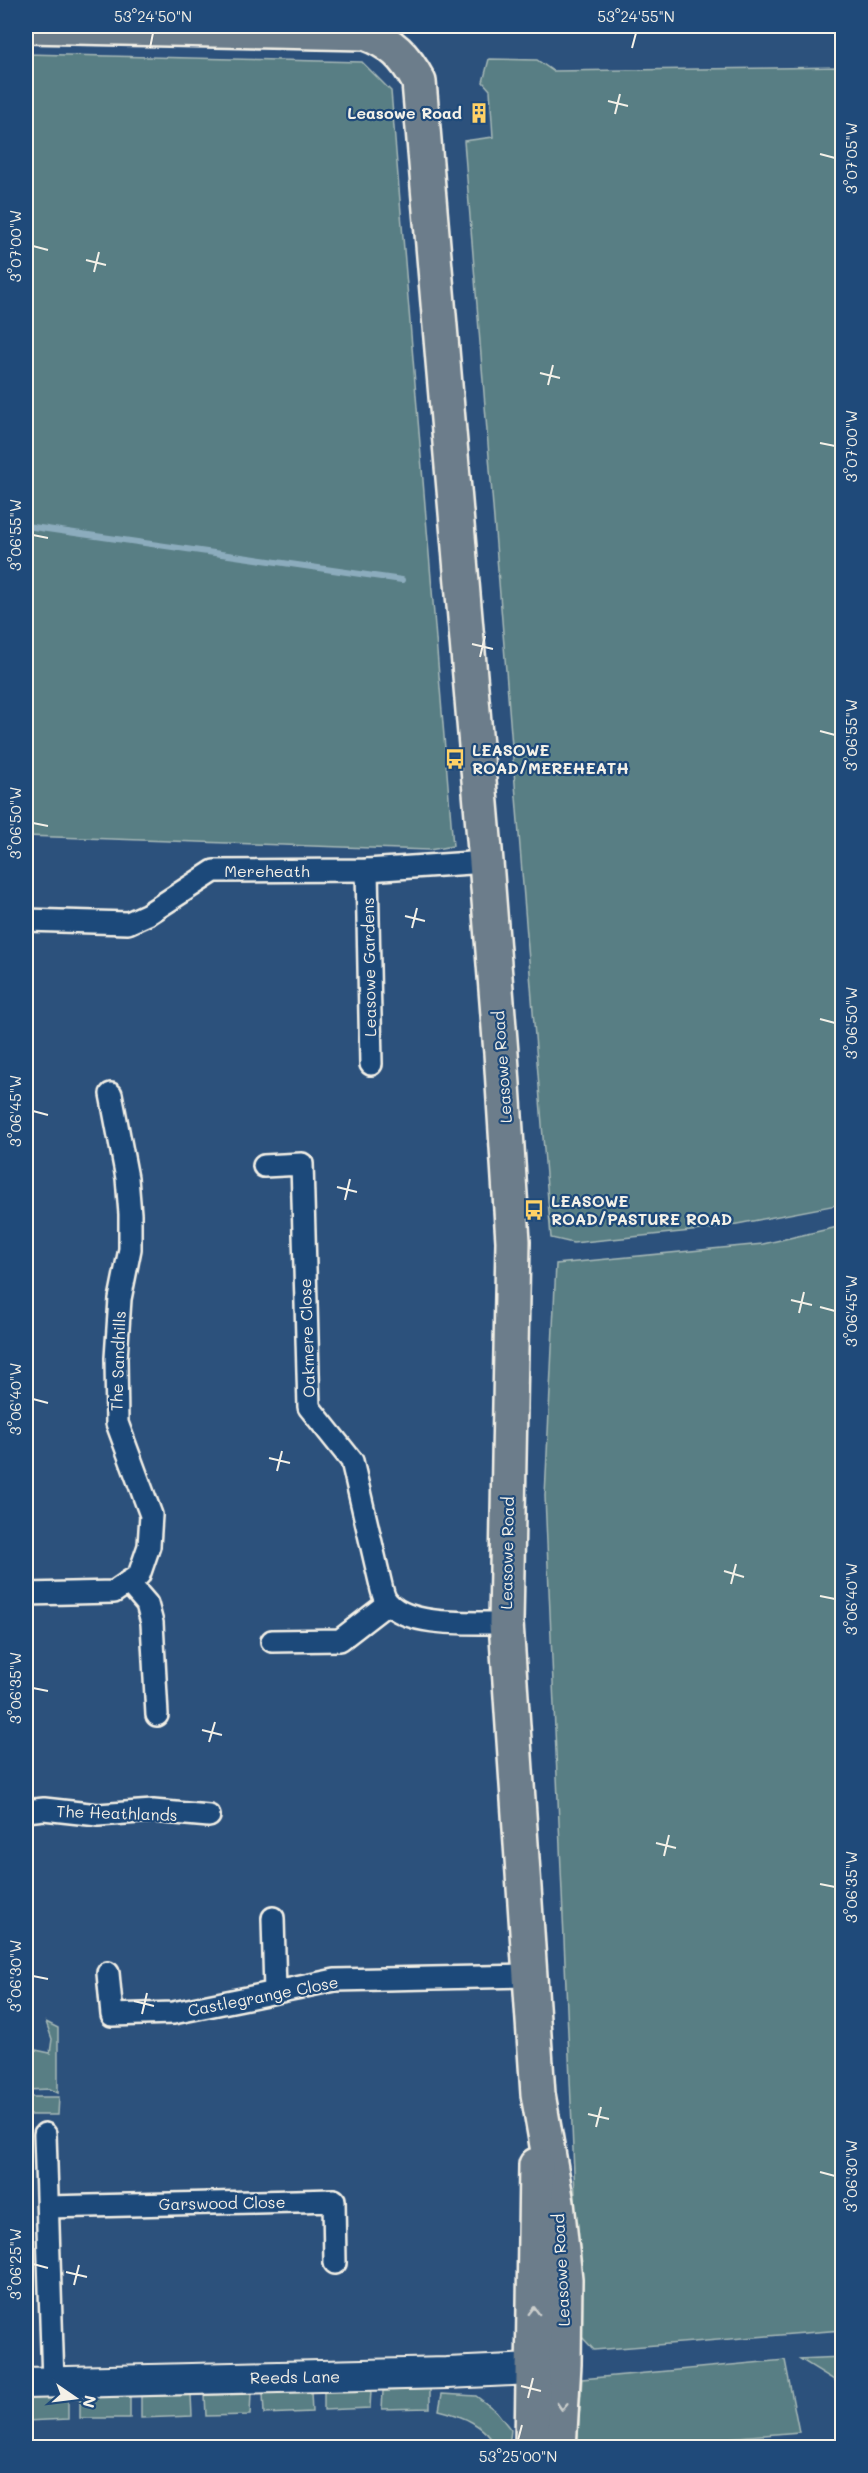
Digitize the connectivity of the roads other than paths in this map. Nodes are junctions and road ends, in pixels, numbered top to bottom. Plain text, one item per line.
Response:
1 (26, 26) edge
2 (486, 862) junction
3 (367, 870) junction
4 (26, 920) edge
5 (371, 1064) dead end
6 (111, 1094) dead end
7 (264, 1166) dead end
8 (128, 1582) junction
9 (26, 1594) edge
10 (388, 1603) junction
11 (506, 1623) junction
12 (272, 1641) dead end
13 (157, 1715) dead end
14 (26, 1811) edge
15 (209, 1816) dead end
16 (273, 1918) dead end
17 (108, 1973) dead end
18 (529, 1976) junction
19 (275, 1992) junction
20 (538, 2094) junction
21 (45, 2134) dead end
22 (48, 2207) junction
23 (335, 2263) dead end
24 (564, 2364) junction
25 (532, 2369) junction
26 (39, 2383) edge
27 (532, 2448) edge
28 (559, 2448) edge

1 - 2 main road, Leasowe Road
2 - 3 street, Mereheath
2 - 11 main road, Leasowe Road
3 - 4 street, Mereheath
3 - 5 street, Leasowe Gardens
6 - 8 street, The Sandhills
7 - 10 street, Oakmere Close
8 - 9 street
8 - 13 street
10 - 11 street
10 - 12 street
11 - 18 main road, Leasowe Road
14 - 15 street, The Heathlands
16 - 19 street
17 - 19 street, Castlegrange Close
18 - 19 street, Castlegrange Close
18 - 20 main road, Leasowe Road
20 - 24 main road, Leasowe Road
25 -> 20 main road, Leasowe Road
21 - 22 street
22 - 23 street, Garswood Close
22 - 26 street
24 - 25 street, Reeds Lane
24 -> 28 main road, Leasowe Road
25 - 26 street, Reeds Lane
25 - 27 main road, Leasowe Road

